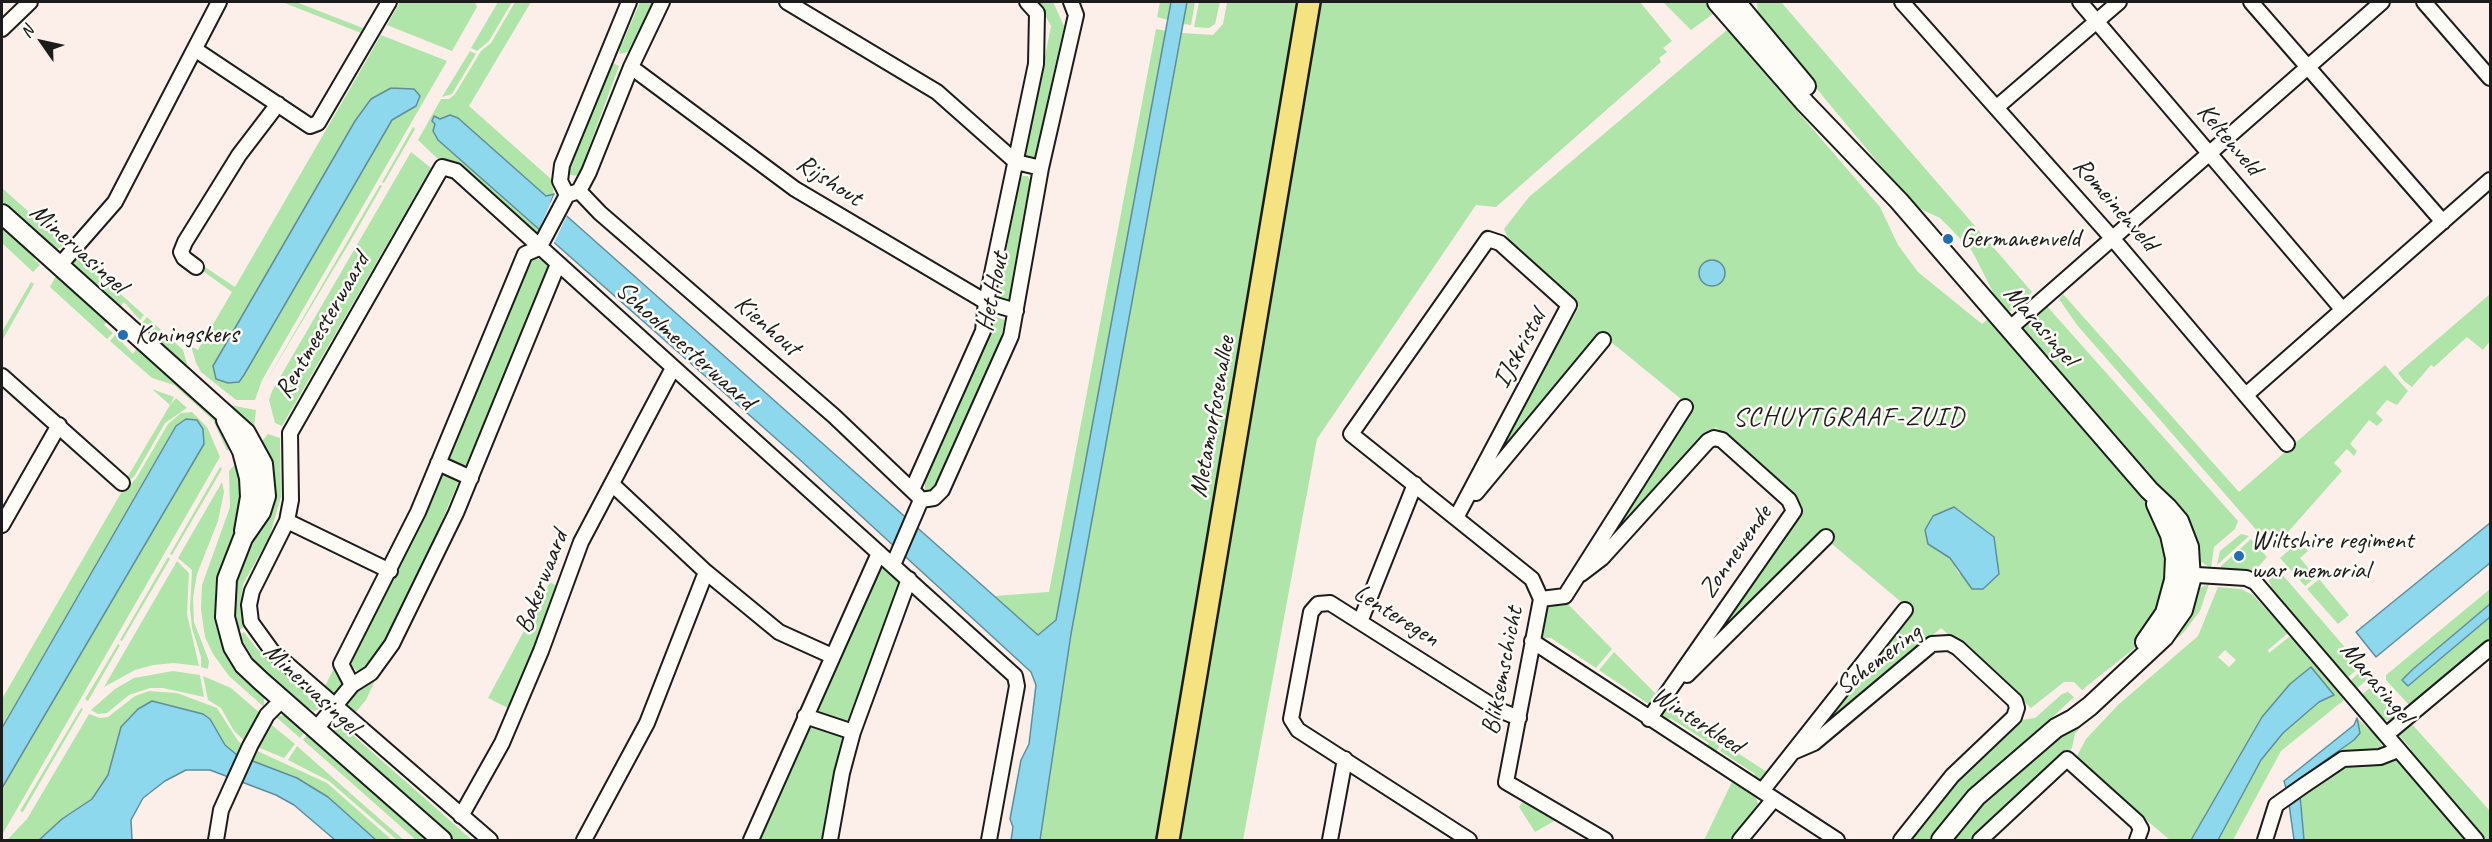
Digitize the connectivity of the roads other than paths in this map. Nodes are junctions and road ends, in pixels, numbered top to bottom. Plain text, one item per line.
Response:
1 (30, 2) edge
2 (219, 2) edge
3 (389, 2) edge
4 (629, 2) edge
5 (662, 2) edge
6 (787, 2) edge
7 (1028, 2) edge
8 (1071, 2) edge
9 (1310, 2) edge
10 (1718, 2) edge
11 (1736, 2) edge
12 (1902, 2) edge
13 (2080, 2) edge
14 (2119, 2) edge
15 (2252, 2) edge
16 (2382, 2) edge
17 (2424, 2) edge
18 (2097, 21) junction
19 (2, 29) edge
20 (196, 50) junction
21 (631, 67) junction
22 (2307, 67) junction
23 (2490, 78) edge
24 (278, 104) junction
25 (1997, 107) junction
26 (2208, 152) junction
27 (1016, 162) junction
28 (442, 167) joint
29 (1041, 168) junction
30 (1869, 169) junction
31 (2490, 180) edge
32 (570, 196) junction
33 (2, 214) edge
34 (2444, 222) junction
35 (2113, 239) junction
36 (541, 245) junction
37 (558, 264) junction
38 (59, 266) junction
39 (196, 267) dead end
40 (986, 302) junction
41 (2342, 309) junction
42 (1016, 311) junction
43 (2009, 329) junction
44 (1603, 340) dead end
45 (673, 368) junction
46 (2, 376) edge
47 (2247, 394) junction
48 (1685, 407) dead end
49 (59, 425) junction
50 (1351, 434) joint
51 (2287, 444) dead end
52 (438, 463) junction
53 (471, 478) junction
54 (122, 483) dead end
55 (1415, 483) junction
56 (612, 484) junction
57 (917, 495) junction
58 (1457, 516) junction
59 (287, 521) junction
60 (2, 525) edge
61 (1826, 537) dead end
62 (879, 553) junction
63 (895, 560) junction
64 (390, 571) junction
65 (706, 572) junction
66 (1581, 574) junction
67 (2183, 574) junction
68 (909, 579) junction
69 (1541, 599) junction
70 (1905, 610) dead end
71 (1360, 622) junction
72 (1532, 641) junction
73 (2490, 648) edge
74 (832, 656) junction
75 (352, 685) junction
76 (1669, 691) junction
77 (282, 700) junction
78 (335, 708) junction
79 (805, 716) junction
80 (1519, 718) junction
81 (1650, 719) junction
82 (316, 729) junction
83 (853, 732) junction
84 (2386, 735) junction
85 (2398, 750) junction
86 (1793, 752) junction
87 (1345, 759) junction
88 (1762, 791) junction
89 (1774, 799) junction
90 (461, 816) junction
91 (216, 840) edge
92 (442, 840) edge
93 (490, 840) edge
94 (584, 840) edge
95 (751, 840) edge
96 (830, 840) edge
97 (989, 840) edge
98 (1168, 840) edge
99 (1330, 840) edge
100 (1469, 840) edge
101 (1605, 840) edge
102 (1740, 840) edge
103 (1837, 840) edge
104 (1901, 840) edge
105 (1941, 840) edge
106 (1980, 840) edge
107 (2137, 840) edge
108 (2265, 840) edge
109 (2476, 840) edge

1 - 19 street
2 - 20 street
3 - 24 street
4 - 32 street
5 - 21 street
6 - 27 street
7 - 27 street, Het Hout
8 - 29 street, Het Hout
9 - 98 main road, Metamorfosenallee
10 - 30 street, Marasingel
11 - 30 street, Marasingel
12 - 25 street, Romeinenveld
13 - 18 street, Keltenveld
14 - 18 street
15 - 22 street
16 - 22 street
17 - 23 street
18 - 25 street
18 - 26 street, Keltenveld
20 - 24 street
20 - 38 street
21 - 32 street
21 - 40 street, Rijshout
22 - 26 street
22 - 34 street
24 - 39 street
25 - 35 street, Romeinenveld
26 - 35 street
26 - 41 street, Keltenveld
27 - 29 street
27 - 40 street, Het Hout
28 - 36 street, Schoolmeesterwaard
28 - 59 street, Rentmeesterwaard
29 - 42 street, Het Hout
30 - 43 street, Marasingel
31 - 34 street
32 - 36 street
32 - 57 street, Kienhout
33 - 38 street, Minervasingel
34 - 41 street
35 - 43 street
35 - 47 street, Romeinenveld
36 - 37 street, Schoolmeesterwaard
36 - 52 street
37 - 45 street, Schoolmeesterwaard
37 - 53 street
38 - 77 street, Minervasingel
40 - 42 street, Rijshout
40 - 57 street, Het Hout
41 - 47 street
42 - 57 street, Het Hout
43 - 67 street, Marasingel
44 - 58 street, IJskristal
45 - 56 street, Bakerwaard
45 - 62 street, Schoolmeesterwaard
46 - 49 street
47 - 51 street, Romeinenveld
48 - 66 street, Zonnewende
49 - 54 street
49 - 60 street
50 - 55 street, Bliksemschicht
50 - 58 street, IJskristal
52 - 53 street
52 - 64 street
53 - 75 street
55 - 58 street, Bliksemschicht
55 - 71 street
56 - 65 street
56 - 90 street, Bakerwaard
57 - 63 street, Het Hout
58 - 69 street, Bliksemschicht
59 - 64 street
59 - 78 street, Rentmeesterwaard
61 - 76 street, Zonnewende
62 - 63 street, Schoolmeesterwaard
62 - 74 street
63 - 68 street, Schoolmeesterwaard
64 - 75 street
65 - 74 street
65 - 94 street
66 - 69 street, Zonnewende
66 - 76 street, Zonnewende
67 - 84 street, Marasingel
67 - 105 street, Marasingel
68 - 83 street
68 - 97 street, Schoolmeesterwaard
69 - 72 street, Bliksemschicht
70 - 86 street, Schemering
71 - 80 street, Lenteregen
71 - 87 street, Lenteregen
72 - 80 street, Bliksemschicht
72 - 81 street, Winterkleed
73 - 84 street
74 - 79 street
75 - 78 street
76 - 81 street, Zonnewende
77 - 82 street, Minervasingel
77 - 91 street
78 - 82 street
78 - 90 street, Rentmeesterwaard
79 - 83 street
79 - 95 street
80 - 101 street, Bliksemschicht
81 - 88 street, Winterkleed
82 - 92 street, Minervasingel
83 - 96 street
84 - 85 street, Marasingel
85 - 108 street
85 - 109 street, Marasingel
86 - 88 street, Schemering
86 - 104 street, Schemering
87 - 99 street
87 - 100 street, Lenteregen
88 - 89 street, Winterkleed
89 - 102 street
89 - 103 street, Winterkleed
90 - 93 street, Rentmeesterwaard
106 - 107 street

